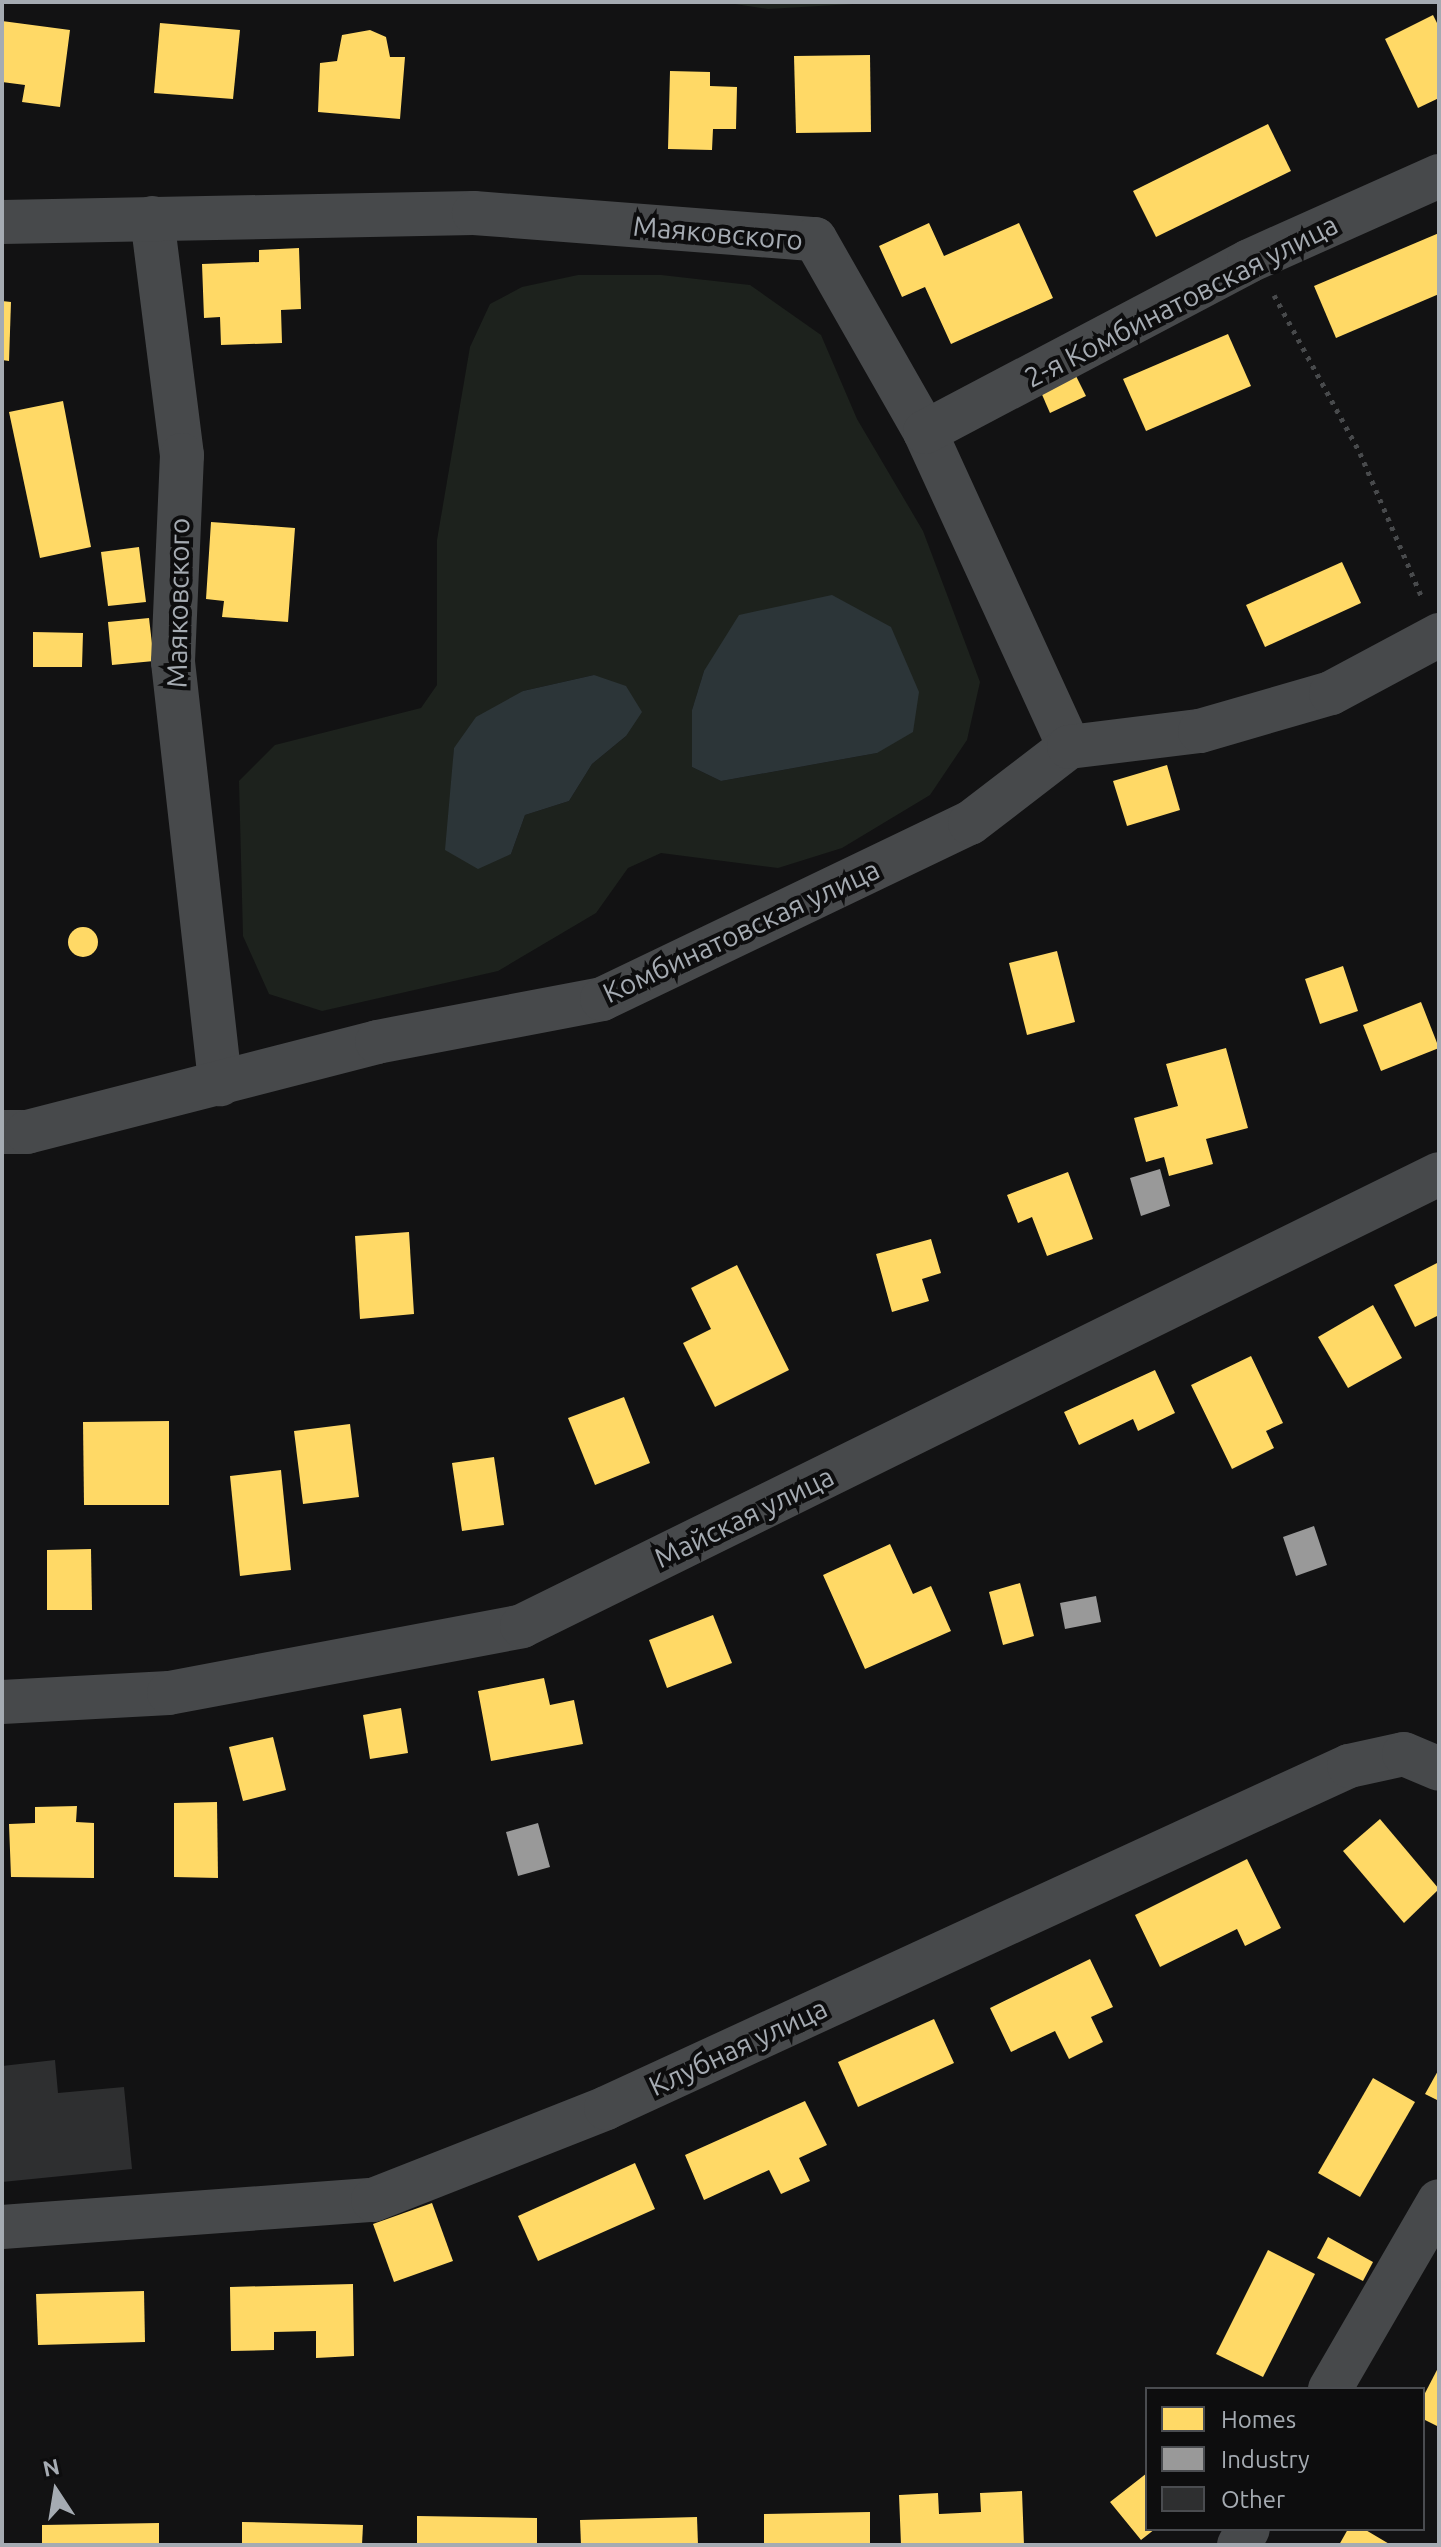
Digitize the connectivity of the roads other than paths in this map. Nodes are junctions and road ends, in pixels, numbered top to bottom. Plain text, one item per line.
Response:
1 (1439, 176) edge
2 (152, 218) junction
3 (2, 222) edge
4 (925, 432) junction
5 (1438, 635) edge
6 (1069, 747) junction
7 (220, 1084) junction
8 (2, 1132) edge
9 (1439, 1174) edge
10 (2, 1702) edge
11 (1439, 1769) edge
12 (1439, 2201) edge
13 (2, 2227) edge
14 (1331, 2387) edge

1 - 4 street, 2-я Комбинатовская улица
2 - 3 street, Маяковского
2 - 4 street, Маяковского
2 - 7 street, Маяковского
4 - 6 street, Маяковского
5 - 6 street
6 - 7 street, Комбинатовская улица
7 - 8 street, Комбинатовская улица
9 - 10 street, Майская улица
11 - 13 street, Клубная улица
12 - 14 street

